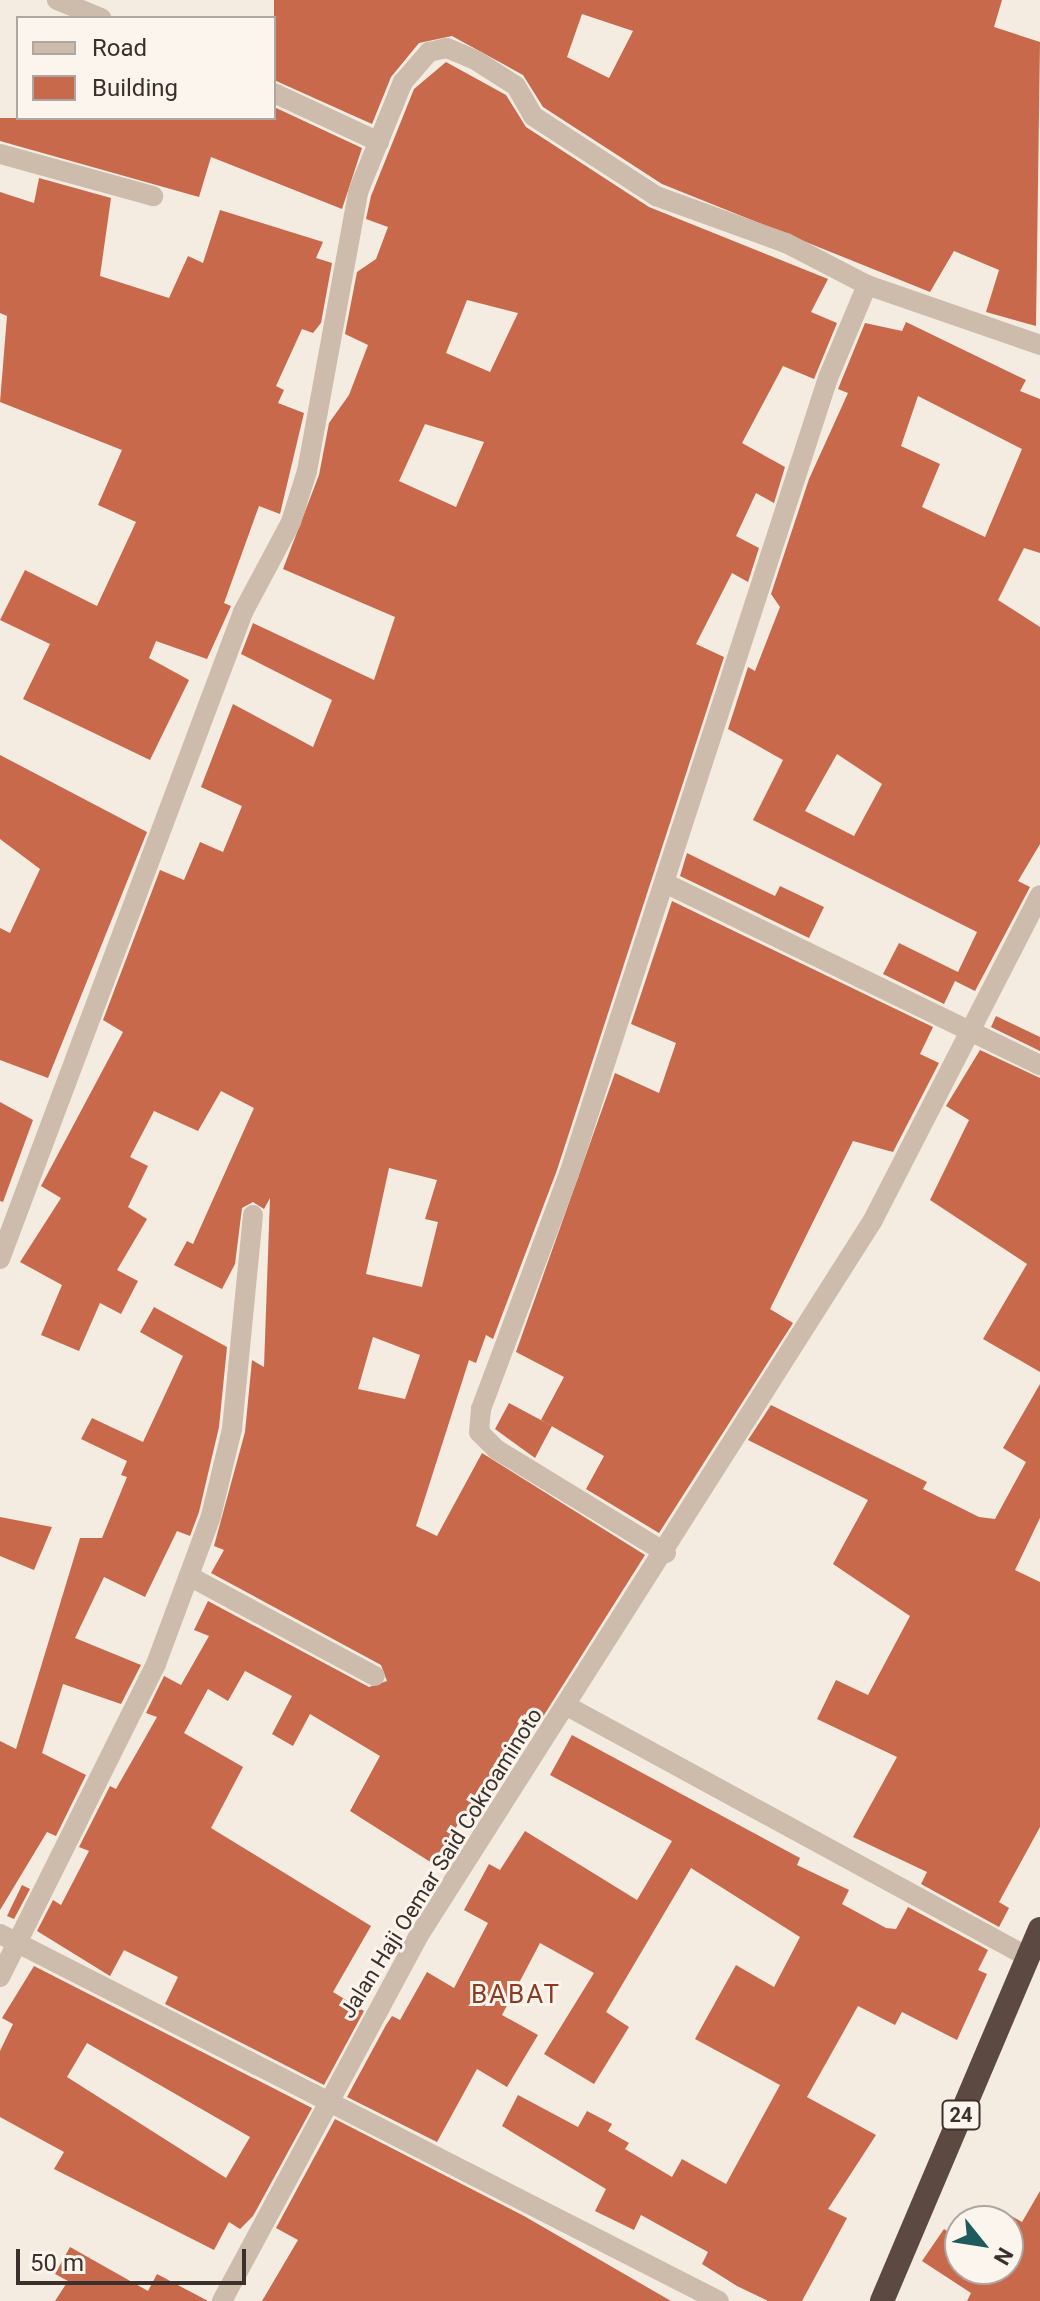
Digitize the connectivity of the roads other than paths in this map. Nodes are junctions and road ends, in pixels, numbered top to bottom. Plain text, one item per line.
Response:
1 (57, 0) edge
2 (96, 16) edge
3 (276, 94) edge
4 (379, 142) junction
5 (0, 154) edge
6 (153, 196) dead end
7 (867, 285) junction
8 (1040, 345) edge
9 (665, 883) junction
10 (1040, 895) edge
11 (970, 1030) junction
12 (1040, 1065) edge
13 (253, 1215) dead end
14 (0, 1259) edge
15 (666, 1553) junction
16 (189, 1576) junction
17 (375, 1676) dead end
18 (567, 1706) junction
19 (1040, 1929) edge
20 (9, 1938) edge
21 (1028, 1957) junction
22 (0, 1977) edge
23 (327, 2097) junction
24 (222, 2301) edge
25 (719, 2301) edge
26 (882, 2301) edge

1 - 2 street
3 - 4 street
4 - 7 street
4 - 14 street
5 - 6 street
7 - 8 street
7 - 9 street
9 - 11 street
9 - 15 street
10 - 11 street, Jalan Haji Oemar Said Cokroaminoto
11 - 12 street
11 - 15 street, Jalan Haji Oemar Said Cokroaminoto
13 - 16 street
15 - 18 street, Jalan Haji Oemar Said Cokroaminoto
16 - 17 street
16 - 20 street
18 - 21 street
18 - 23 street, Jalan Haji Oemar Said Cokroaminoto
19 - 21 highway, 24
20 - 22 street
20 - 23 street
21 - 26 highway, 24
23 - 24 street, Jalan Haji Oemar Said Cokroaminoto
23 - 25 street

